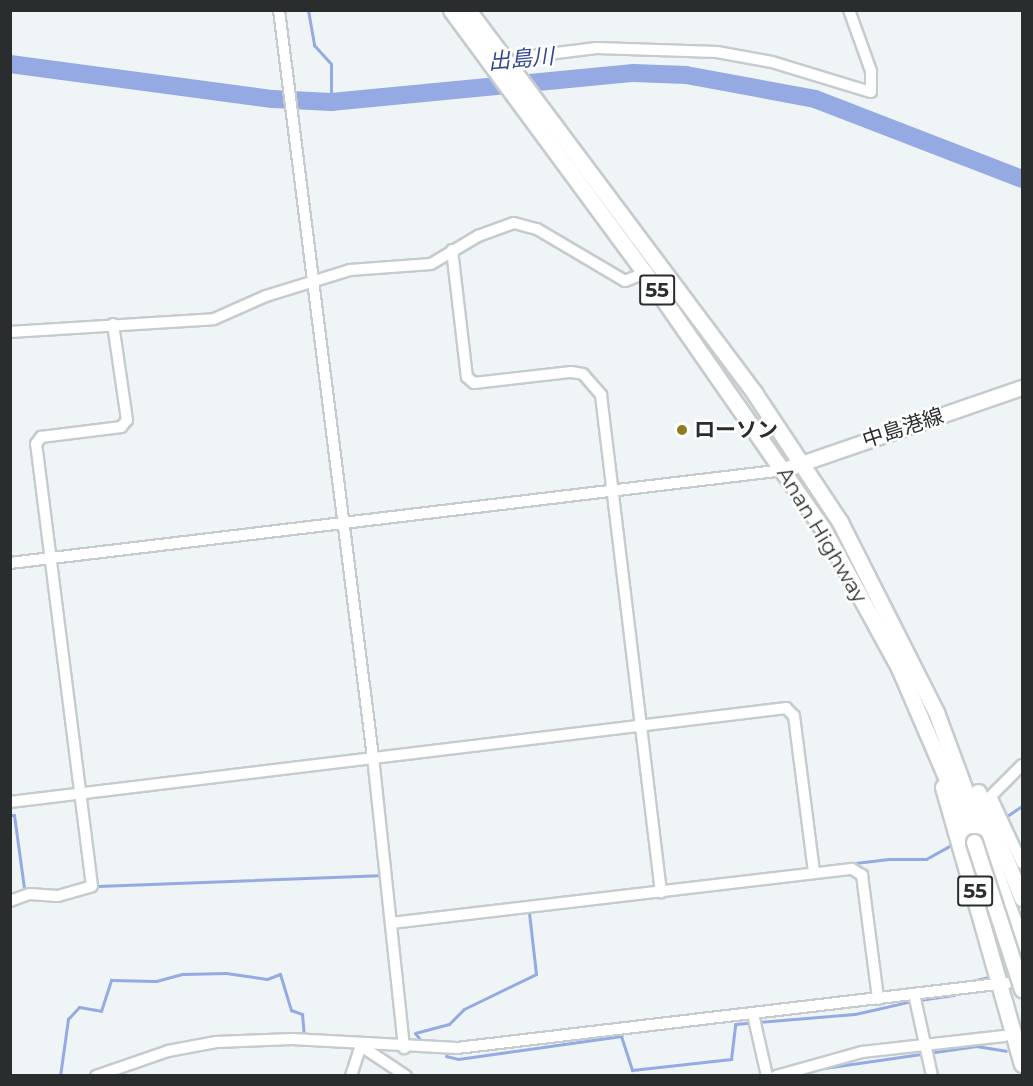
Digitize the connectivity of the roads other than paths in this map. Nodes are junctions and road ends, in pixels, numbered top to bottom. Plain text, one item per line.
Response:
1 (279, 10) edge
2 (451, 10) edge
3 (468, 10) edge
4 (849, 10) edge
5 (491, 53) junction
6 (532, 56) dead end
7 (535, 111) junction
8 (452, 250) junction
9 (645, 273) junction
10 (315, 281) junction
11 (113, 324) junction
12 (10, 332) edge
13 (1023, 388) edge
14 (802, 462) junction
15 (784, 470) junction
16 (612, 491) junction
17 (343, 523) junction
18 (49, 558) junction
19 (10, 563) edge
20 (936, 712) junction
21 (922, 720) junction
22 (640, 727) junction
23 (373, 757) junction
24 (1023, 765) edge
25 (79, 793) junction
26 (10, 802) edge
27 (980, 839) junction
28 (1023, 863) edge
29 (814, 870) junction
30 (661, 888) junction
31 (1023, 898) edge
32 (10, 901) edge
33 (392, 923) junction
34 (1023, 945) edge
35 (1023, 981) edge
36 (999, 985) junction
37 (1023, 989) edge
38 (878, 999) junction
39 (914, 999) junction
40 (753, 1019) junction
41 (1004, 1036) dead end
42 (361, 1046) junction
43 (404, 1048) junction
44 (929, 1050) junction
45 (1023, 1064) edge
46 (96, 1076) edge
47 (351, 1076) edge
48 (406, 1076) edge
49 (767, 1076) edge
50 (776, 1076) edge
51 (932, 1076) edge

1 - 10 street
2 - 5 highway, Anan Highway / 55
3 - 5 highway, Anan Highway / 55
4 - 6 street
5 - 7 highway, Anan Highway / 55
7 - 9 highway, Anan Highway / 55
7 - 14 highway, Anan Highway / 55
8 - 9 street
8 - 10 street
8 - 16 street
9 - 15 highway, Anan Highway / 55
10 - 11 street
10 - 17 street
11 - 12 street
11 - 18 street
13 - 14 main road, 中島港線
14 - 15 main road, 中島港線
14 - 20 highway, Anan Highway / 55
15 - 16 street
15 - 21 highway, Anan Highway / 55
16 - 17 street
16 - 22 street
17 - 18 street
17 - 23 street
18 - 19 street
18 - 25 street
20 - 27 highway, Anan Highway / 55
20 - 31 highway, 55
21 - 27 highway, Anan Highway / 55
21 - 36 highway, 55
22 - 23 street
22 - 29 street
22 - 30 street
23 - 25 street
23 - 33 street
24 - 28 street
25 - 26 street
25 - 32 street
27 - 34 highway, Anan Highway / 55
27 - 37 highway, Anan Highway / 55, bridge
29 - 30 street
29 - 38 street
30 - 33 street
33 - 43 street
35 - 36 street
36 - 39 street
36 - 45 highway, 55
38 - 39 street
38 - 40 street
39 - 44 street
40 - 43 street
40 - 49 street
41 - 44 street
42 - 43 street
42 - 46 street
42 - 47 street
42 - 48 street
44 - 50 street
44 - 51 street

